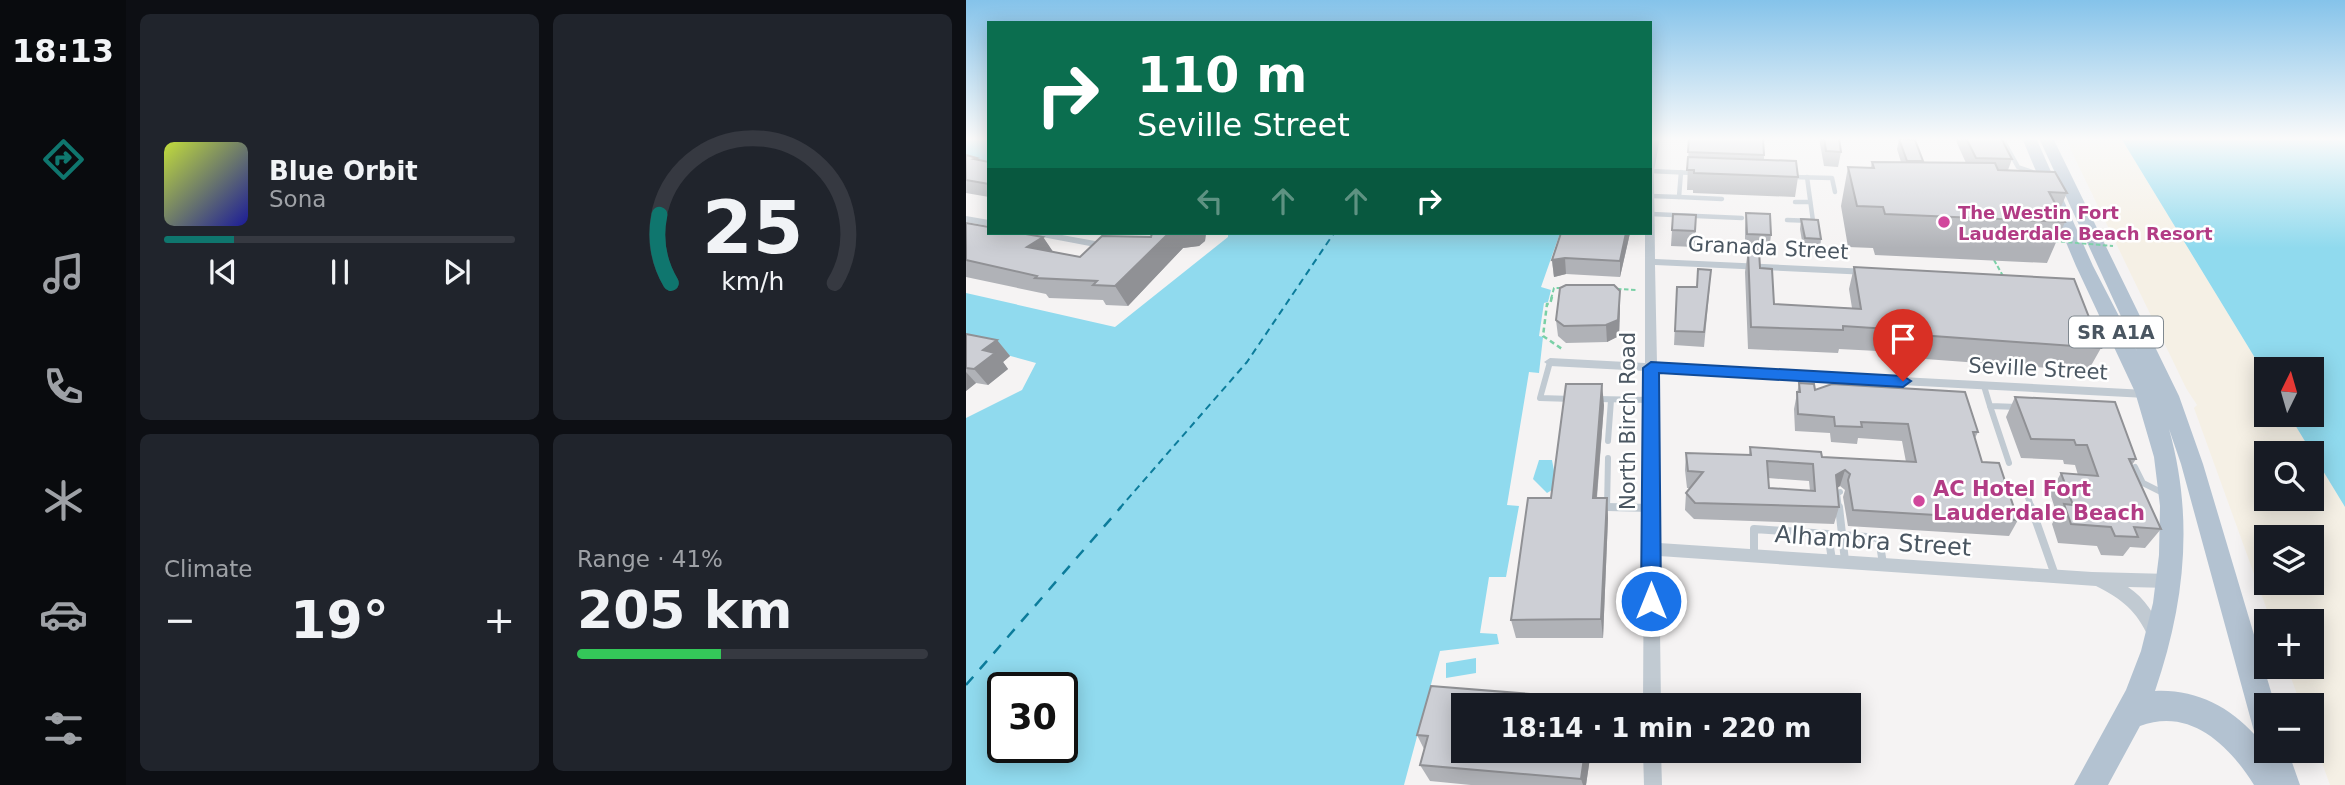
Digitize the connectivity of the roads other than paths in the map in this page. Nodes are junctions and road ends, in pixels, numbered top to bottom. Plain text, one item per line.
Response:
1 (1681, 175) edge
2 (2042, 175) edge
3 (2052, 175) edge
4 (1781, 176) edge
5 (2046, 176) joint
6 (1807, 177) junction
7 (1835, 192) dead end
8 (1652, 196) edge
9 (1679, 197) junction
10 (1722, 199) dead end
11 (2057, 200) junction
12 (1795, 202) dead end
13 (1810, 202) junction
14 (1652, 214) edge
15 (1742, 218) dead end
16 (966, 219) edge
17 (1787, 220) dead end
18 (987, 223) edge
19 (1048, 235) edge
20 (1651, 235) edge
21 (1095, 244) edge
22 (1651, 262) junction
23 (1885, 272) edge
24 (1550, 362) joint
25 (1651, 368) junction
26 (1984, 386) junction
27 (2146, 394) junction
28 (1576, 399) edge
29 (1587, 399) edge
30 (1611, 400) junction
31 (1651, 400) junction
32 (1990, 406) junction
33 (2031, 407) edge
34 (1608, 441) dead end
35 (1608, 458) dead end
36 (2009, 463) dead end
37 (2135, 467) edge
38 (2024, 486) dead end
39 (1840, 492) edge
40 (2171, 497) junction
41 (1651, 508) junction
42 (1876, 528) dead end
43 (1842, 535) junction
44 (1878, 538) junction
45 (1651, 549) junction
46 (1754, 556) junction
47 (1839, 561) junction
48 (1884, 564) junction
49 (2055, 575) junction
50 (2092, 579) junction
51 (2170, 581) junction
52 (2158, 644) junction
53 (1652, 693) edge
54 (2257, 693) edge
55 (2130, 715) junction
56 (1652, 763) edge
57 (2277, 763) edge
58 (1653, 785) edge
59 (2091, 785) edge
60 (2272, 785) edge
61 (2284, 785) edge

1 - 9 lane
2 - 5 lane
3 - 11 main road, SR A1A
4 - 6 lane
5 - 11 main road, SR A1A
6 - 7 lane
6 - 13 lane
8 - 9 lane
9 - 10 lane
11 - 27 main road, SR A1A
11 - 54 main road, SR A1A
12 - 13 lane
13 - 17 lane
14 - 15 lane
16 - 18 street
19 - 21 street
20 - 22 street, North Birch Road
22 - 23 street, Granada Street
22 - 25 street, North Birch Road
24 - 25 street, Seville Street
24 - 28 lane
25 - 26 street, Seville Street
25 - 31 street, North Birch Road
26 - 27 street, Seville Street
26 - 32 lane
27 - 40 main road, SR A1A
29 - 30 lane
30 - 31 lane
30 - 34 lane
31 - 41 street, North Birch Road
32 - 33 lane
32 - 36 lane
35 - 41 lane
37 - 40 lane
38 - 49 lane
39 - 43 lane
40 - 51 main road, SR A1A
41 - 45 street, North Birch Road
42 - 44 lane
43 - 44 lane
43 - 47 lane
44 - 48 lane
45 - 46 street, Alhambra Street
45 - 53 street, North Birch Road
46 - 47 street, Alhambra Street
46 - 47 lane
47 - 48 street, Alhambra Street
48 - 49 street, Alhambra Street
49 - 50 street, Alhambra Street
50 - 51 street, Alhambra Street
50 - 52 street, Alhambra Street
51 - 52 main road, SR A1A
52 - 55 main road, SR A1A
55 - 59 main road, SR A1A
55 - 60 main road
56 - 58 street
57 - 61 main road

